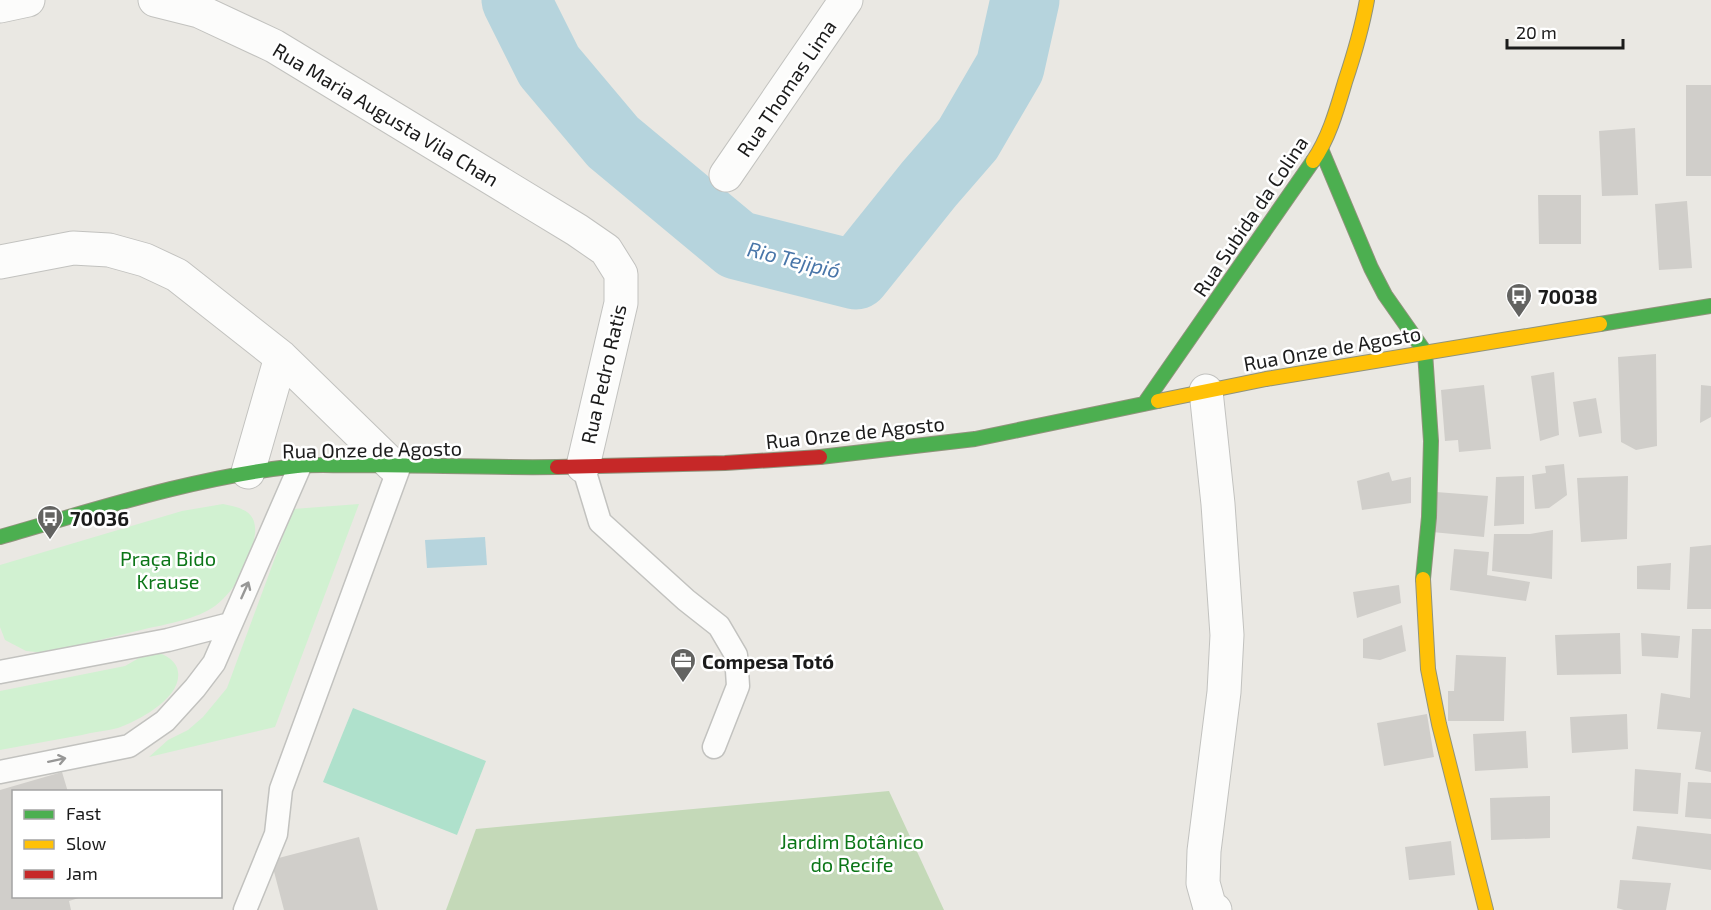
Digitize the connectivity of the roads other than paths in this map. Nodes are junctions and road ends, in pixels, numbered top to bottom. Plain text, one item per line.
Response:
1 (28, 0) edge
2 (155, 0) edge
3 (846, 0) edge
4 (1366, 0) edge
5 (0, 6) edge
6 (1321, 149) junction
7 (726, 175) dead end
8 (606, 250) joint
9 (0, 262) edge
10 (1711, 306) edge
11 (1425, 352) junction
12 (281, 357) junction
13 (1206, 391) junction
14 (1144, 404) junction
15 (396, 465) junction
16 (300, 466) junction
17 (583, 466) junction
18 (248, 472) junction
19 (0, 537) edge
20 (230, 624) junction
21 (0, 672) edge
22 (714, 747) dead end
23 (0, 772) edge
24 (1213, 909) edge
25 (245, 910) edge
26 (1486, 910) edge

1 - 5 street
2 - 8 street, Rua Maria Augusta Vila Chan
3 - 7 street, Rua Thomas Lima
4 - 6 main road, Rua Subida da Colina
6 - 11 main road
6 - 14 main road, Rua Subida da Colina
8 - 17 street, Rua Pedro Ratis
9 - 12 street
10 - 11 main road, Rua Onze de Agosto
11 - 13 main road, Rua Onze de Agosto
11 - 26 main road
12 - 15 street
12 - 18 street
13 - 14 main road, Rua Onze de Agosto
13 - 24 street
14 - 17 main road, Rua Onze de Agosto
15 - 16 main road, Rua Onze de Agosto
15 - 17 main road, Rua Onze de Agosto
15 - 25 lane
16 - 18 main road, Rua Onze de Agosto
20 -> 16 lane
17 - 22 lane
18 - 19 main road, Rua Onze de Agosto
20 - 21 lane
23 -> 20 lane

